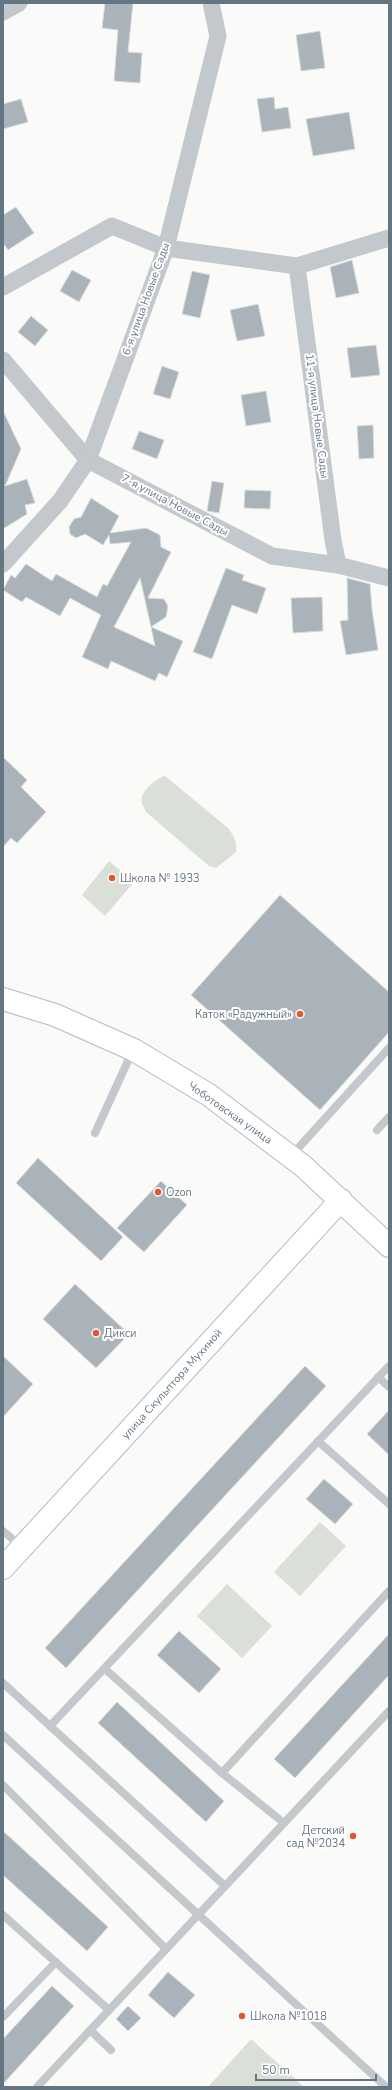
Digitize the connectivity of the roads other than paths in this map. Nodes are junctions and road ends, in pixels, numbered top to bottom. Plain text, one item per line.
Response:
1 (19, 3) edge
2 (211, 3) edge
3 (3, 12) edge
4 (389, 238) edge
5 (166, 248) junction
6 (297, 266) junction
7 (3, 287) edge
8 (3, 360) edge
9 (88, 460) junction
10 (3, 564) edge
11 (338, 565) junction
12 (389, 578) edge
13 (3, 999) edge
14 (389, 1048) edge
15 (134, 1050) junction
16 (389, 1118) edge
17 (377, 1130) dead end
18 (95, 1133) dead end
19 (290, 1156) junction
20 (341, 1200) junction
21 (389, 1246) edge
22 (389, 1366) edge
23 (378, 1377) junction
24 (389, 1387) edge
25 (318, 1441) junction
26 (389, 1504) edge
27 (3, 1530) edge
28 (22, 1548) junction
29 (3, 1568) edge
30 (389, 1591) edge
31 (105, 1669) junction
32 (3, 1683) edge
33 (389, 1711) edge
34 (50, 1726) junction
35 (3, 1735) edge
36 (222, 1773) junction
37 (3, 1785) edge
38 (284, 1823) junction
39 (225, 1886) junction
40 (3, 1914) edge
41 (198, 1914) junction
42 (166, 1949) junction
43 (56, 1962) junction
44 (109, 2010) junction
45 (3, 2017) edge
46 (90, 2030) junction
47 (111, 2050) dead end
48 (36, 2087) edge
49 (386, 2087) edge

1 - 3 street
2 - 5 street, 6-я улица Новые Сады
4 - 6 street
5 - 6 street
5 - 7 street
5 - 9 street, 6-я улица Новые Сады
6 - 11 street, 11-я улица Новые Сады
8 - 9 street, 7-я улица Новые Сады
9 - 10 street, 6-я улица Новые Сады
9 - 11 street, 7-я улица Новые Сады
11 - 12 street, 7-я улица Новые Сады
13 - 15 street, Чоботовская улица
14 - 19 lane
15 - 18 lane
15 - 19 street, Чоботовская улица
16 - 17 lane
19 - 20 street, Чоботовская улица
20 - 21 street, Чоботовская улица
20 - 28 street, улица Скульптора Мухиной
22 - 23 lane
23 - 24 lane
23 - 25 lane
25 - 26 lane
25 - 31 lane
27 - 28 lane
28 - 29 street, улица Скульптора Мухиной
30 - 36 lane
31 - 34 lane
31 - 36 lane
32 - 34 lane
33 - 38 lane
34 - 39 lane
35 - 41 lane
36 - 38 lane
37 - 42 lane
38 - 39 lane
39 - 41 lane
40 - 43 lane
41 - 42 lane
41 - 49 lane
42 - 44 lane
43 - 44 lane
43 - 45 lane
44 - 46 lane
46 - 47 lane
46 - 48 lane

